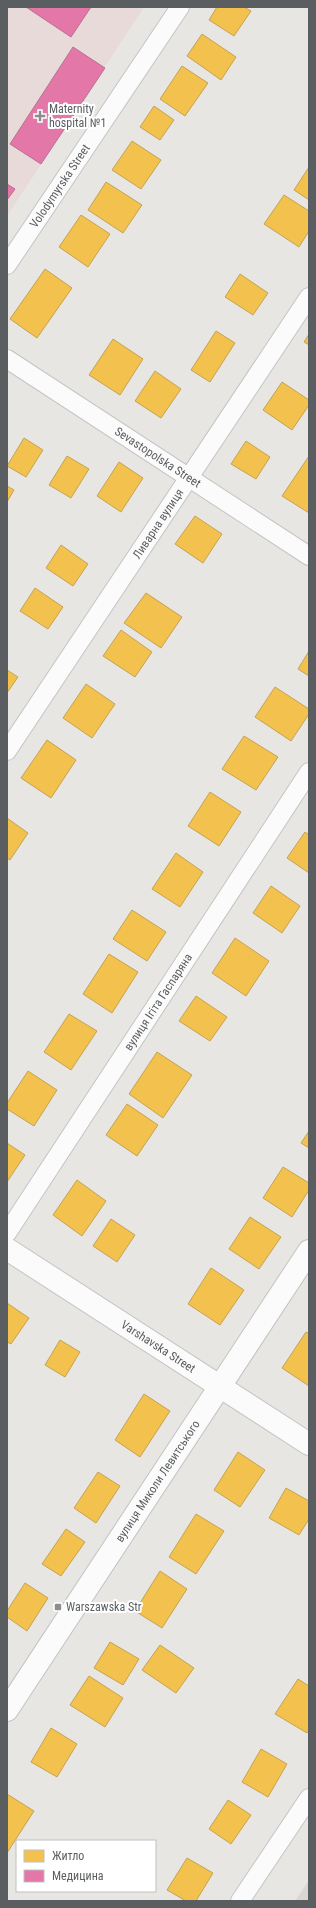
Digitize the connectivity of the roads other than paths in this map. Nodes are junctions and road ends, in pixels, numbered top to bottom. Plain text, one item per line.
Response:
1 (180, 7) edge
2 (7, 265) edge
3 (309, 297) edge
4 (7, 359) edge
5 (190, 477) junction
6 (309, 556) edge
7 (7, 751) edge
8 (309, 772) edge
9 (7, 1233) edge
10 (7, 1249) edge
11 (309, 1251) edge
12 (220, 1386) junction
13 (309, 1444) edge
14 (7, 1710) edge
15 (309, 1798) edge
16 (240, 1901) edge

1 - 2 street, Volodymyrska Street
3 - 5 street, Ливарна вулиця
4 - 5 street, Sevastopolska Street
5 - 6 street, Sevastopolska Street
5 - 7 street, Ливарна вулиця
8 - 9 street, вулиця Ігіта Гаспаряна
10 - 12 main road, Varshavska Street
11 - 12 main road, вулиця Миколи Левитського
12 - 13 main road, Varshavska Street
12 - 14 main road, вулиця Миколи Левитського
15 - 16 street

